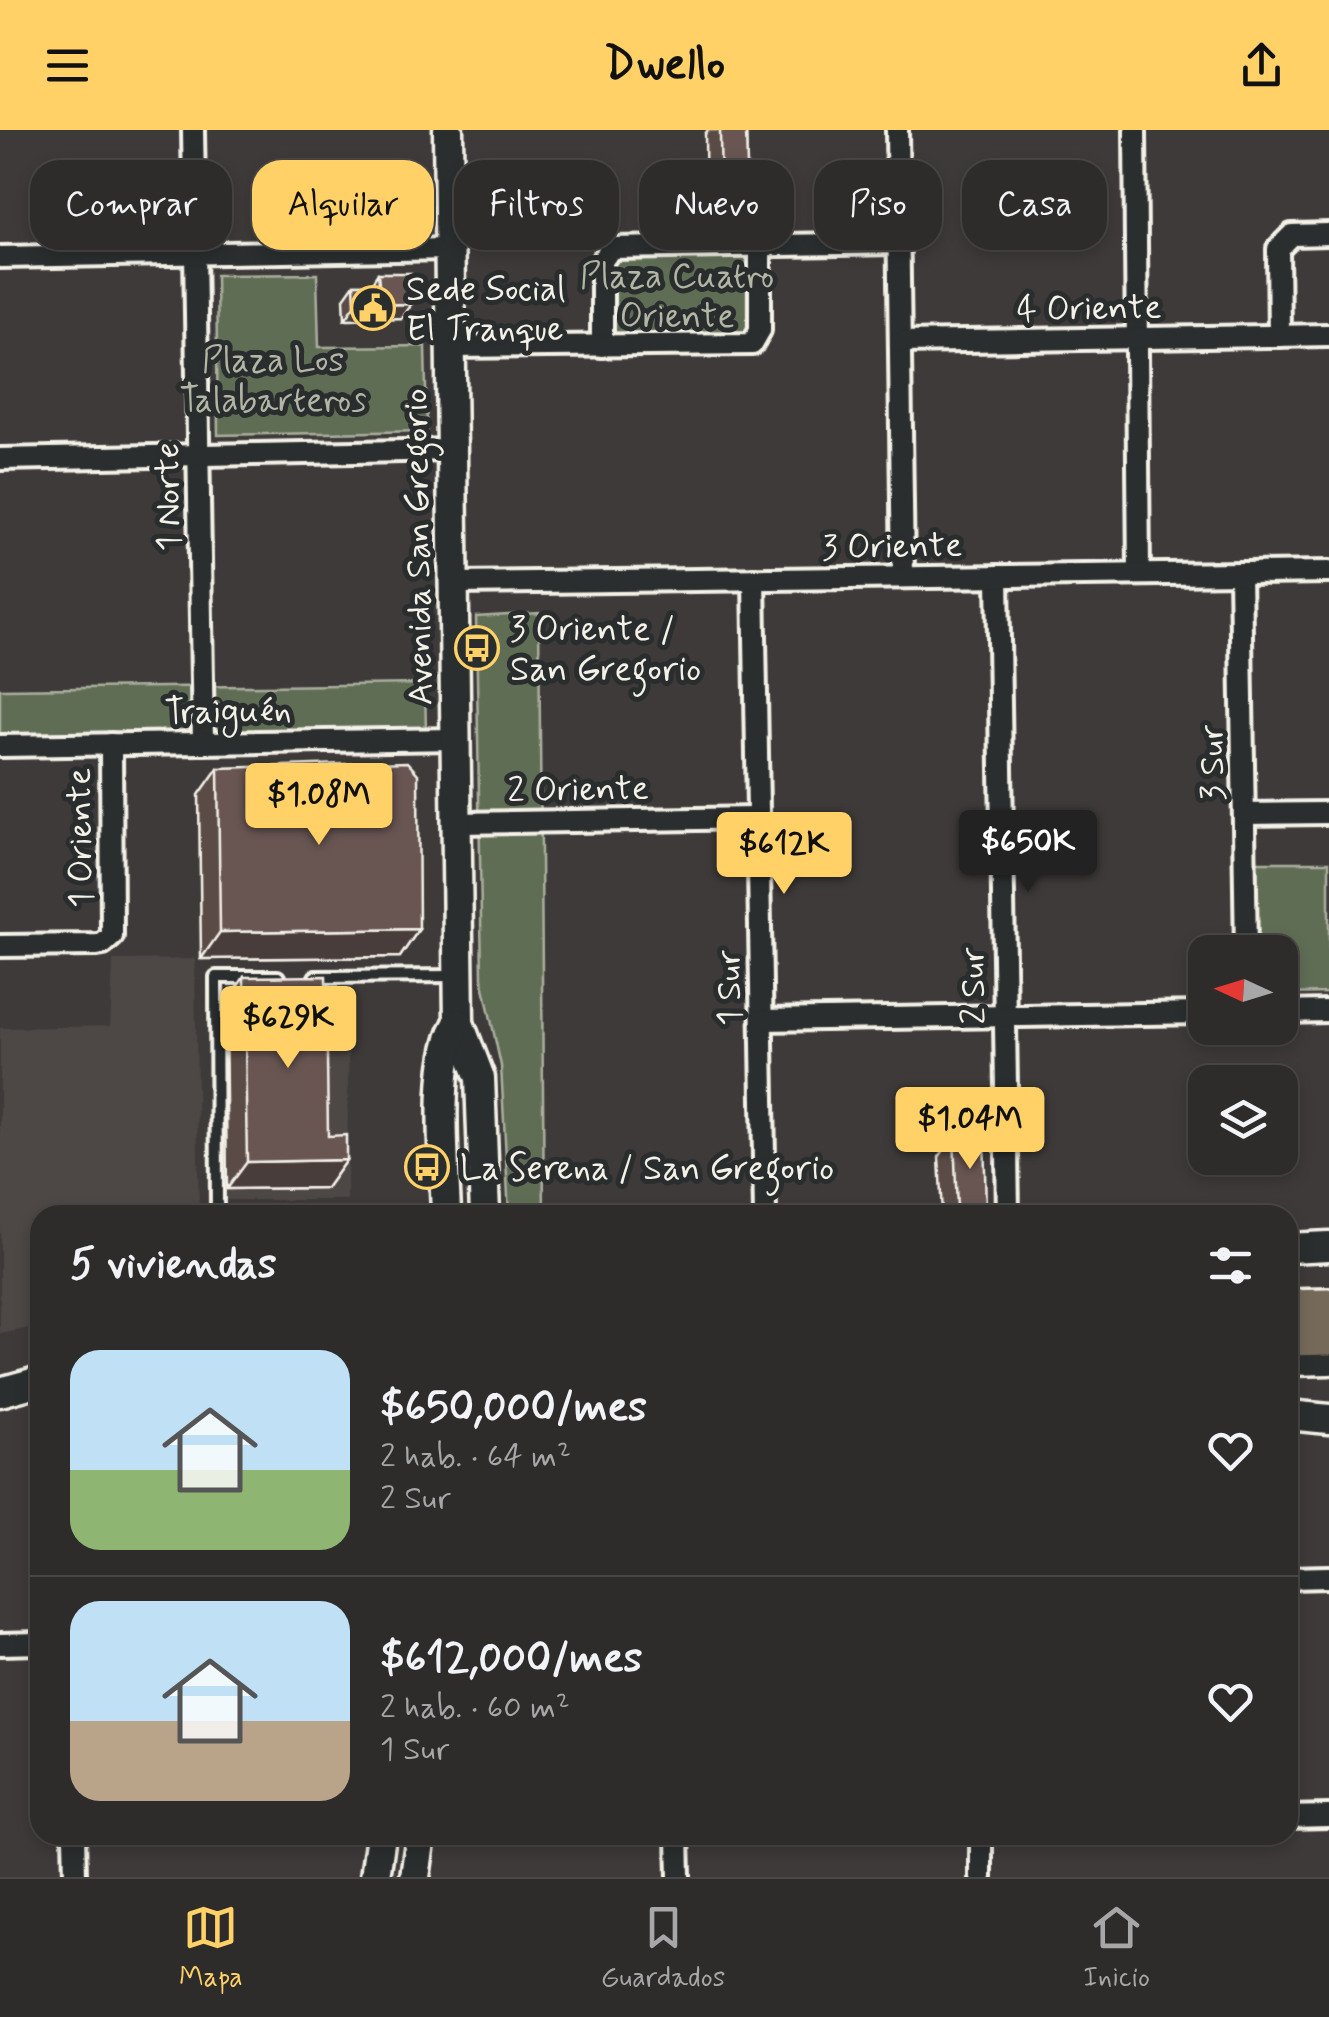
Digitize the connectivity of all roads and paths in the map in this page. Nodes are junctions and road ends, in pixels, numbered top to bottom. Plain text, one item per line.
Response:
1 (193, 130) edge
2 (448, 130) edge
3 (898, 130) edge
4 (1135, 130) edge
5 (898, 160) edge
6 (1329, 234) edge
7 (639, 248) edge
8 (450, 249) junction
9 (760, 250) edge
10 (899, 250) edge
11 (195, 253) junction
12 (0, 256) edge
13 (1329, 335) edge
14 (1278, 336) junction
15 (1137, 338) junction
16 (900, 342) junction
17 (602, 346) junction
18 (452, 348) junction
19 (453, 450) junction
20 (198, 455) junction
21 (0, 459) edge
22 (1329, 572) edge
23 (1240, 573) junction
24 (1139, 574) junction
25 (998, 576) junction
26 (904, 577) junction
27 (754, 579) junction
28 (455, 583) junction
29 (458, 739) junction
30 (203, 743) junction
31 (111, 744) junction
32 (0, 746) edge
33 (1329, 813) edge
34 (1244, 814) junction
35 (758, 818) junction
36 (458, 823) junction
37 (1246, 935) edge
38 (0, 946) edge
39 (459, 976) junction
40 (292, 977) edge
41 (311, 977) edge
42 (1329, 1011) edge
43 (1298, 1012) edge
44 (1188, 1013) edge
45 (1005, 1016) junction
46 (762, 1020) junction
47 (459, 1023) junction
48 (217, 1205) edge
49 (446, 1205) edge
50 (485, 1205) edge
51 (765, 1205) edge
52 (1008, 1205) edge
53 (1329, 1246) edge
54 (1298, 1248) edge
55 (1298, 1264) edge
56 (1329, 1264) edge
57 (1329, 1307) edge
58 (1298, 1308) edge
59 (1329, 1337) edge
60 (1298, 1338) edge
61 (1329, 1360) edge
62 (1298, 1361) edge
63 (30, 1384) edge
64 (0, 1392) edge
65 (1298, 1416) edge
66 (1329, 1419) edge
67 (1298, 1578) edge
68 (1329, 1578) edge
69 (0, 1644) edge
70 (30, 1644) edge
71 (1329, 1816) edge
72 (1298, 1817) edge
73 (74, 1845) edge
74 (379, 1845) edge
75 (420, 1845) edge
76 (678, 1845) edge
77 (981, 1845) edge
78 (74, 1877) edge
79 (375, 1877) edge
80 (415, 1877) edge
81 (679, 1877) edge
82 (981, 1877) edge

1 - 11 street, 1 Norte
2 - 8 main road, Avenida San Gregorio
3 - 5 street
4 - 15 street
6 - 14 street
7 - 17 street
8 - 11 street
8 - 18 main road, Avenida San Gregorio
9 - 17 street
10 - 16 street
11 - 12 street
11 - 20 street, 1 Norte
13 - 14 street, 4 Oriente
14 - 15 street, 4 Oriente
15 - 16 street, 4 Oriente
15 - 24 street
16 - 26 street
17 - 18 street
18 - 19 main road, Avenida San Gregorio
19 - 20 street
19 - 28 main road, Avenida San Gregorio
20 - 21 street
20 - 30 street, 1 Norte
22 - 23 street, 3 Oriente
23 - 24 street, 3 Oriente
23 - 34 street, 3 Sur
24 - 25 street, 3 Oriente
25 - 26 street, 3 Oriente
25 - 45 street, 2 Sur
26 - 27 street, 3 Oriente
27 - 28 street, 3 Oriente
27 - 35 street, 1 Sur
28 - 29 main road, Avenida San Gregorio
29 - 30 street, Traiguén
29 - 36 main road, Avenida San Gregorio
30 - 31 street, Traiguén
31 - 32 street, Traiguén
31 - 38 street, 1 Oriente
33 - 34 street
34 - 37 street, 3 Sur
35 - 36 street, 2 Oriente
35 - 46 street, 1 Sur
36 - 39 main road, Avenida San Gregorio
39 - 41 lane
39 - 47 main road, Avenida San Gregorio
40 - 48 lane
42 - 43 street
44 - 45 street
45 - 46 street
45 - 52 street, 2 Sur
46 - 51 street, 1 Sur
47 - 49 main road, Avenida San Gregorio
47 - 50 main road, Avenida San Gregorio
53 - 54 main road
55 - 56 main road
57 - 58 highway
59 - 60 highway
61 - 62 main road
63 - 64 main road
65 - 66 main road
67 - 68 street
69 - 70 street
71 - 72 street
73 - 78 street
74 - 79 main road
75 - 80 main road
76 - 81 street
77 - 82 street

